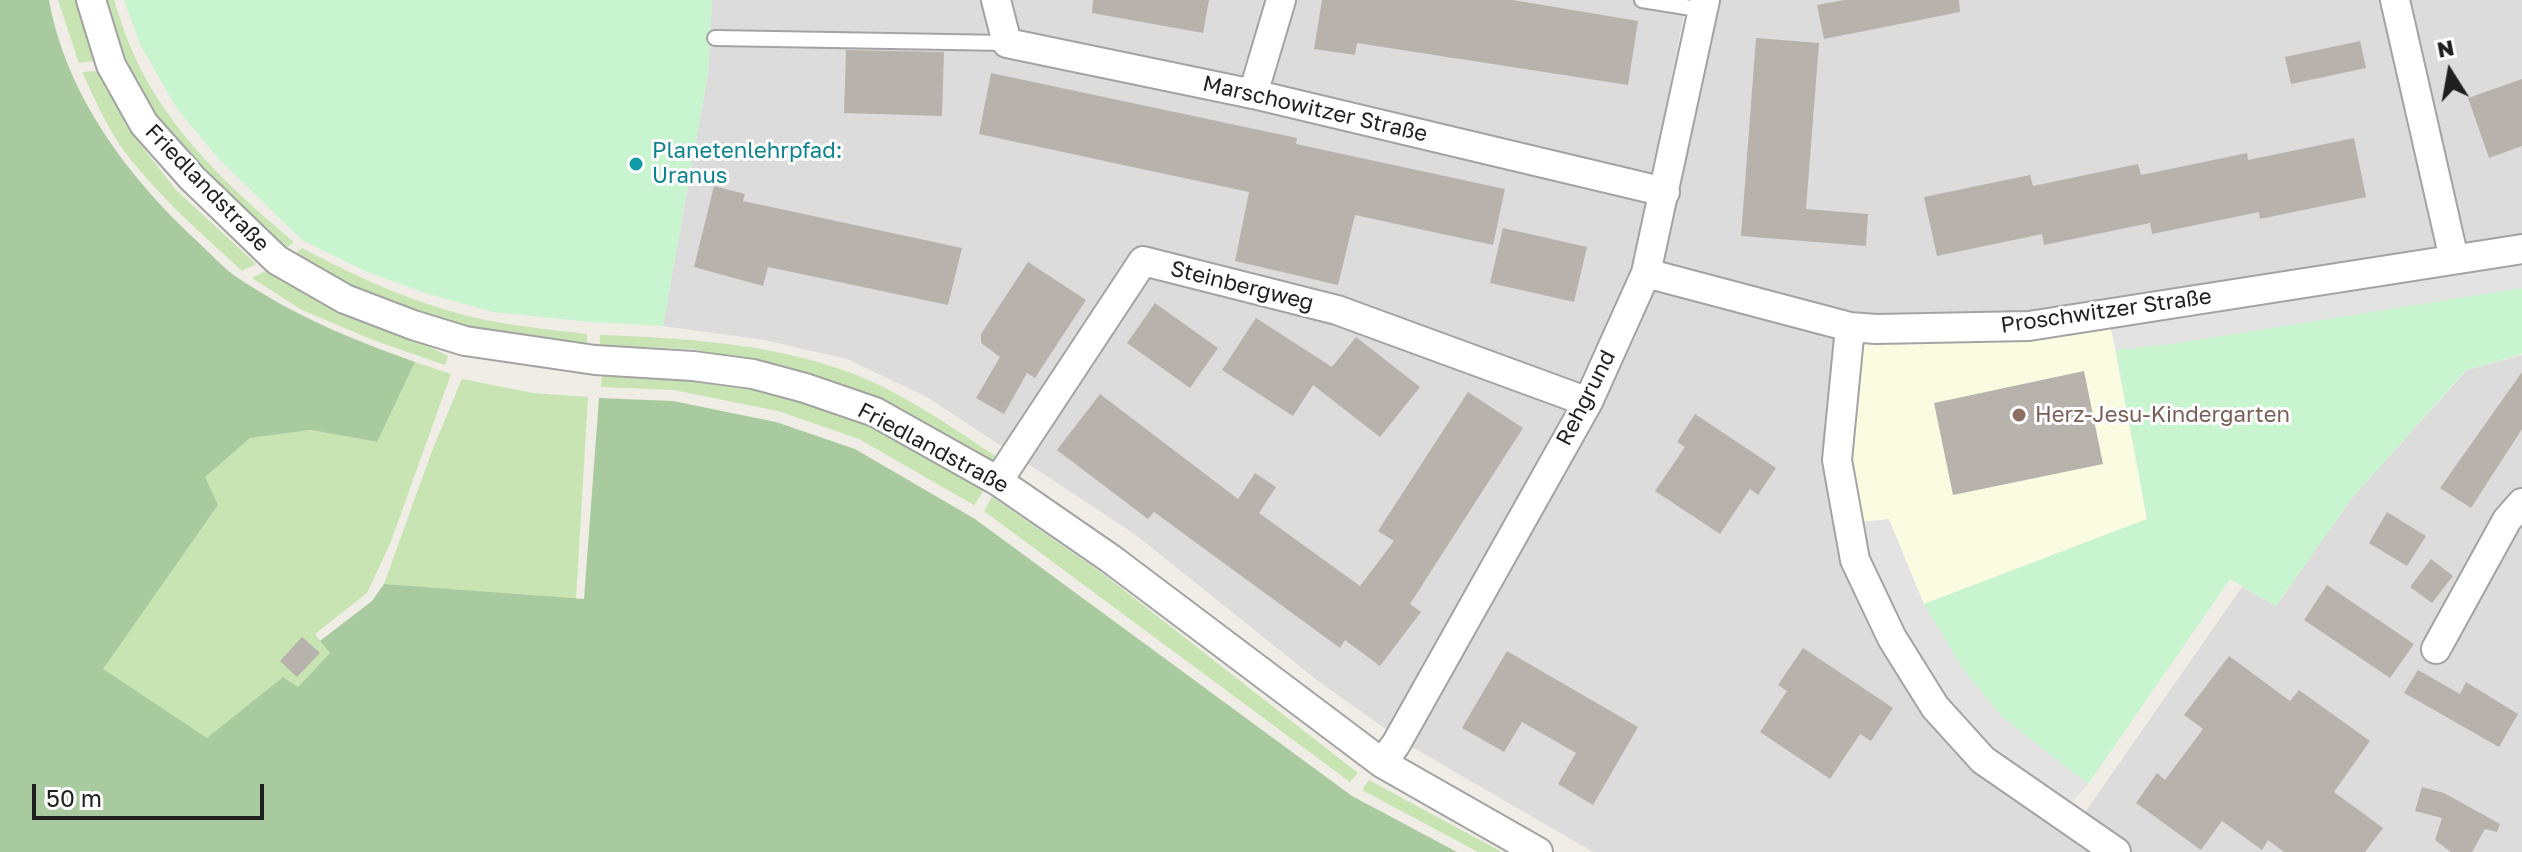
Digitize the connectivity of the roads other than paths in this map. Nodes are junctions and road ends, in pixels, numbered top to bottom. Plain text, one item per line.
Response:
1 (91, 0) edge
2 (996, 0) edge
3 (1281, 0) edge
4 (1642, 0) edge
5 (2395, 0) edge
6 (1704, 5) edge
7 (715, 38) dead end
8 (1007, 43) junction
9 (1253, 94) junction
10 (1665, 192) junction
11 (2522, 249) edge
12 (2454, 259) junction
13 (1646, 273) junction
14 (1850, 327) junction
15 (1588, 402) junction
16 (998, 481) junction
17 (2522, 503) edge
18 (2436, 649) dead end
19 (1382, 763) junction
20 (1538, 852) edge
21 (2116, 852) edge

1 - 16 street, Friedlandstraße
2 - 8 street
3 - 9 street
4 - 6 lane
5 - 12 street
6 - 10 street, Rehgrund
7 - 8 lane
8 - 9 street, Marschowitzer Straße
9 - 10 street, Marschowitzer Straße
10 - 13 street, Rehgrund
11 - 12 street, Proschwitzer Straße
12 - 14 street, Proschwitzer Straße
13 - 14 street, Proschwitzer Straße
13 - 15 street, Rehgrund
14 - 21 street
15 - 16 street, Steinbergweg
15 - 19 street, Rehgrund
16 - 19 street, Friedlandstraße
17 - 18 street
19 - 20 street, Friedlandstraße

